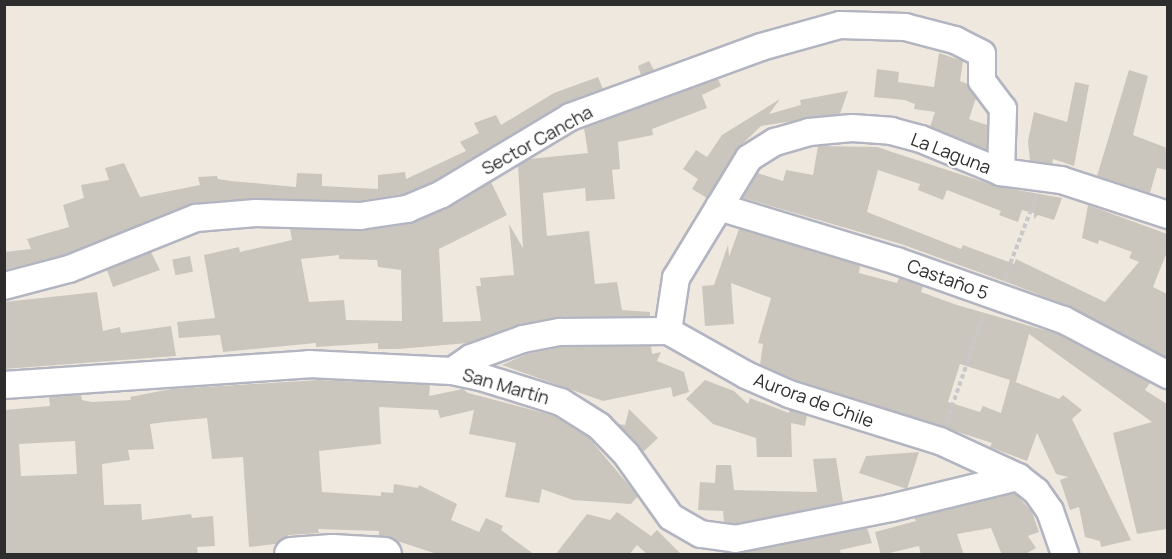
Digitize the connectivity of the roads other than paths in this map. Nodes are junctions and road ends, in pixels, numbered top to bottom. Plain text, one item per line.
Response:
1 (1001, 172) junction
2 (719, 207) junction
3 (1167, 215) edge
4 (4, 286) edge
5 (668, 331) junction
6 (452, 371) junction
7 (1167, 375) edge
8 (4, 385) edge
9 (1027, 484) junction
10 (291, 555) edge
11 (384, 555) edge
12 (1065, 555) edge

1 - 2 street, La Laguna
1 - 3 street, La Laguna
1 - 4 street, Sector Cancha
2 - 5 street, La Laguna
2 - 7 street, Castaño 5
5 - 6 street, Aurora de Chile
5 - 9 street, Aurora de Chile
6 - 8 street, San Martín
6 - 9 street, San Martín
9 - 12 street
10 - 11 street

